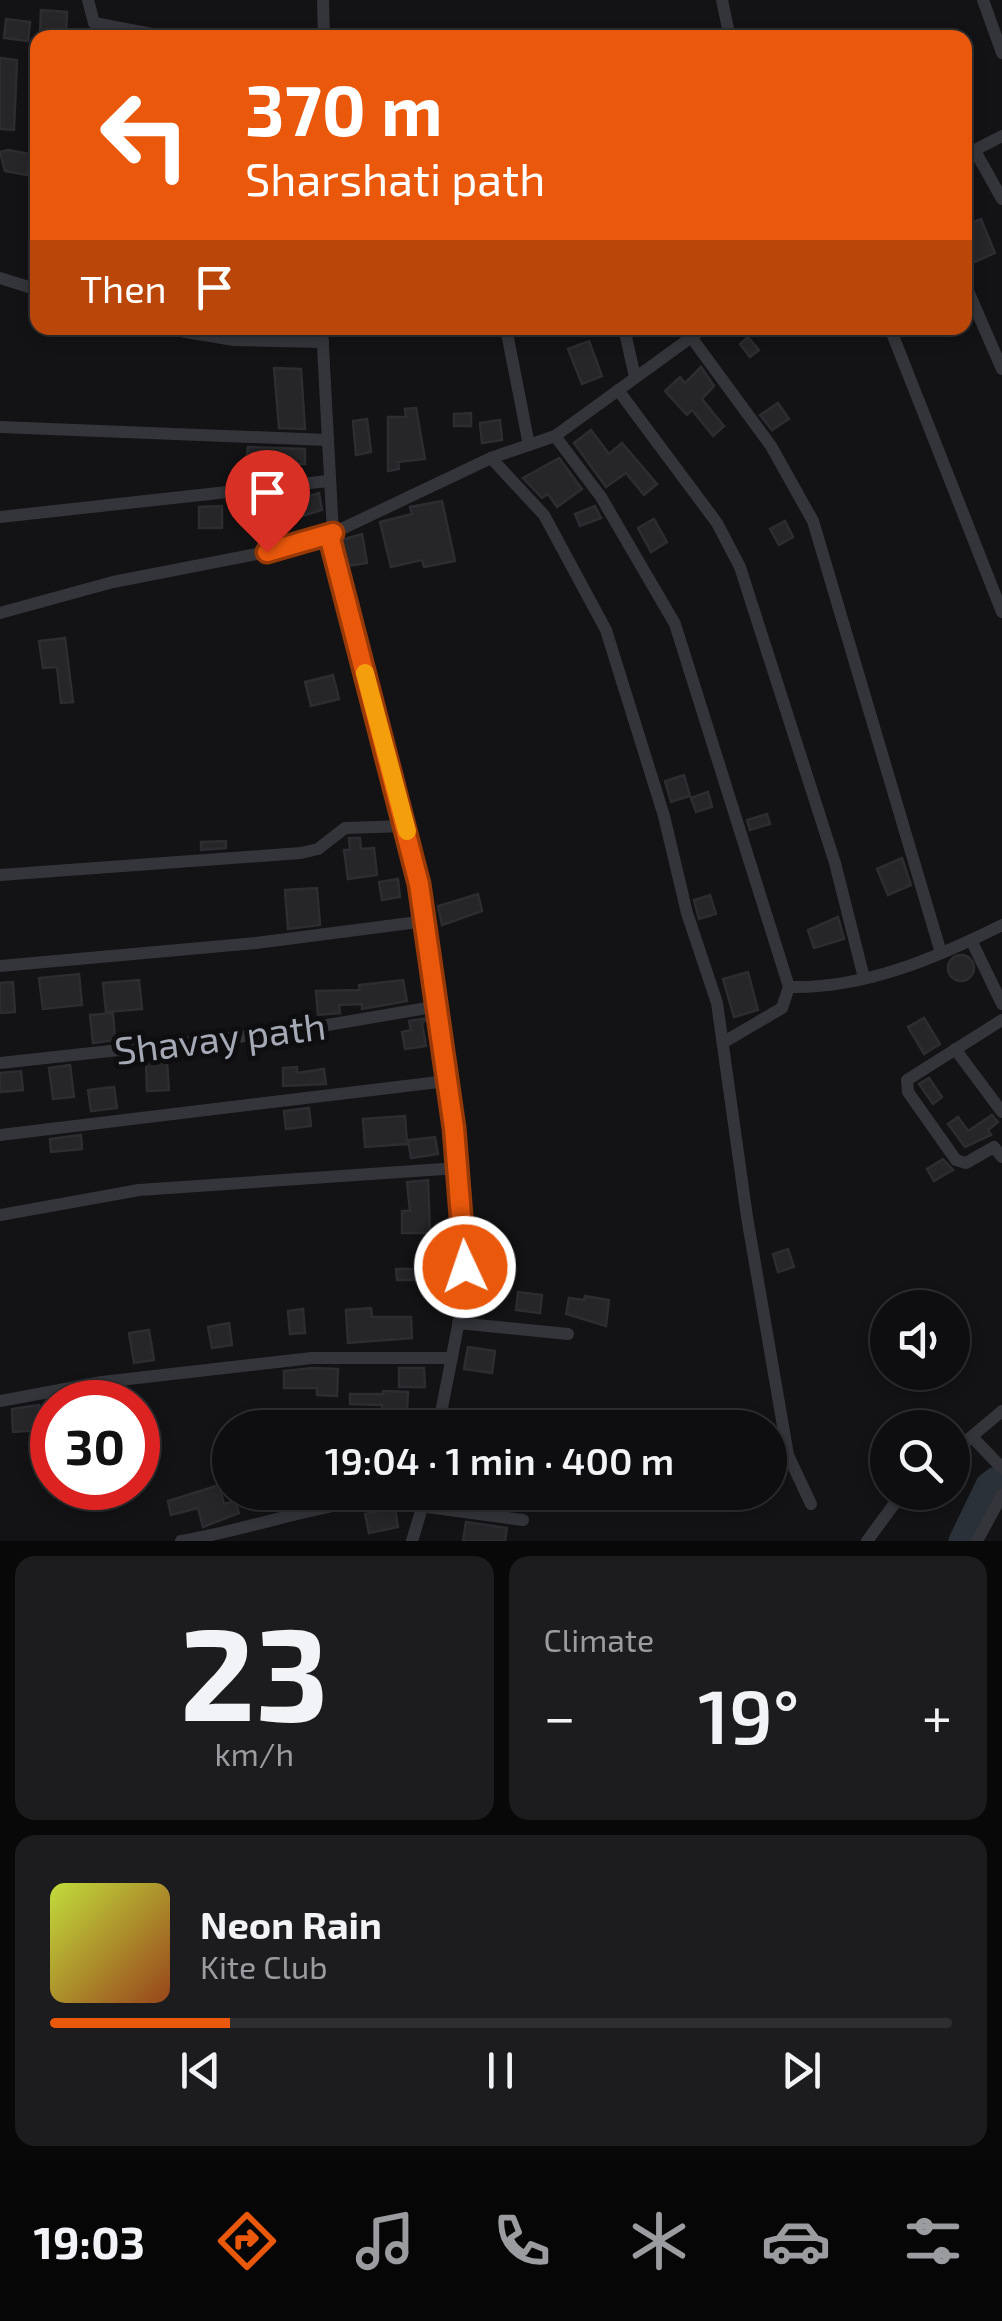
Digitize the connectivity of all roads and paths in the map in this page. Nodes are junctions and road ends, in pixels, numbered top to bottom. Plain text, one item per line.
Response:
1 (88, 0) edge
2 (322, 0) edge
3 (722, 0) edge
4 (984, 0) edge
5 (131, 30) edge
6 (324, 30) edge
7 (728, 30) edge
8 (1002, 53) edge
9 (1002, 136) edge
10 (972, 152) edge
11 (972, 156) edge
12 (1002, 199) edge
13 (0, 278) edge
14 (30, 287) edge
15 (972, 300) edge
16 (204, 335) edge
17 (323, 335) edge
18 (507, 335) edge
19 (626, 335) edge
20 (694, 335) edge
21 (893, 335) edge
22 (691, 337) junction
23 (1002, 369) edge
24 (635, 378) junction
25 (618, 390) junction
26 (0, 426) edge
27 (554, 436) junction
28 (327, 440) junction
29 (529, 444) junction
30 (491, 458) junction
31 (328, 481) junction
32 (0, 517) edge
33 (333, 533) junction
34 (1002, 612) edge
35 (0, 613) edge
36 (406, 826) junction
37 (0, 875) edge
38 (426, 921) junction
39 (1002, 925) edge
40 (971, 940) junction
41 (941, 953) junction
42 (0, 966) edge
43 (864, 978) junction
44 (788, 988) junction
45 (1002, 1004) edge
46 (439, 1006) junction
47 (1002, 1020) edge
48 (724, 1042) junction
49 (955, 1049) junction
50 (0, 1063) edge
51 (447, 1081) junction
52 (1002, 1112) edge
53 (0, 1134) edge
54 (999, 1147) edge
55 (458, 1168) junction
56 (0, 1214) edge
57 (458, 1323) junction
58 (568, 1334) dead end
59 (452, 1358) junction
60 (0, 1400) edge
61 (442, 1410) edge
62 (1002, 1411) edge
63 (973, 1438) junction
64 (970, 1440) edge
65 (1002, 1468) edge
66 (1002, 1495) edge
67 (811, 1504) dead end
68 (328, 1510) edge
69 (422, 1510) edge
70 (476, 1510) edge
71 (890, 1510) edge
72 (523, 1520) dead end
73 (868, 1540) edge
74 (181, 1541) edge
75 (412, 1541) edge
76 (977, 1541) edge

1 - 5 street
2 - 6 street
3 - 7 street
4 - 8 street
9 - 10 street
11 - 12 street
13 - 14 street
15 - 23 street
16 - 17 street
17 - 28 street
18 - 29 street
19 - 24 street
20 - 22 street
21 - 34 street
22 - 24 street
22 - 41 street
24 - 25 street
25 - 27 street
25 - 43 street
26 - 28 street
27 - 29 street
27 - 44 street
28 - 31 street
29 - 30 street
30 - 33 street
30 - 48 street
31 - 32 street
31 - 33 street
33 - 35 street
33 - 36 street
36 - 37 street
36 - 38 street
38 - 42 street
38 - 46 street
39 - 40 street
40 - 41 street
40 - 45 street
41 - 43 street
43 - 44 street
44 - 48 street
46 - 50 street, Shavay path
46 - 51 street
47 - 49 street
48 - 67 street
49 - 52 street
49 - 54 street
51 - 53 street
51 - 55 street
55 - 56 street
55 - 57 street
57 - 58 street
57 - 59 street
59 - 60 street
59 - 61 street
62 - 63 street
63 - 64 street
63 - 65 street
66 - 76 street
68 - 74 street
69 - 75 street
70 - 72 street
71 - 73 street

